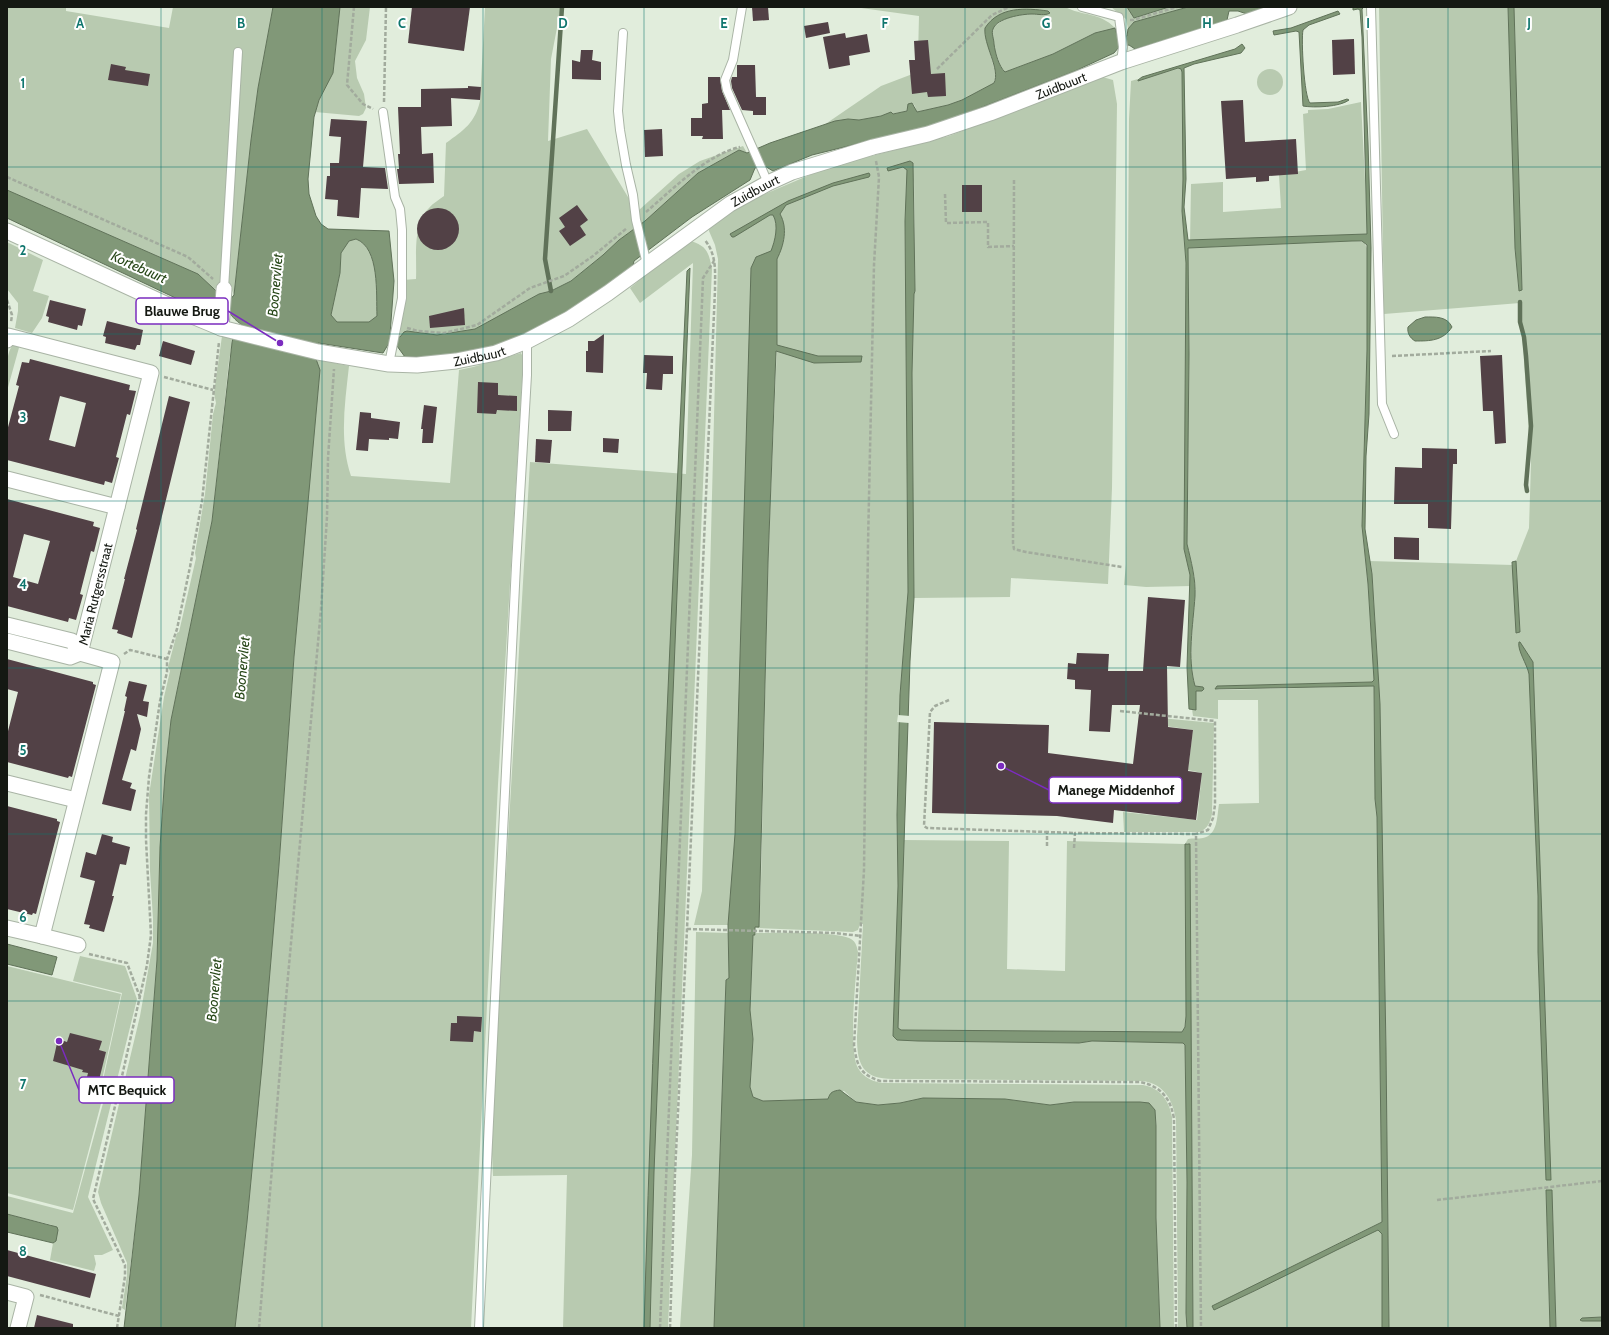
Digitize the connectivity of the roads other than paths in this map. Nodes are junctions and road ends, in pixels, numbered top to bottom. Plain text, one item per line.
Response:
1 (742, 7) edge
2 (1082, 7) edge
3 (1289, 7) edge
4 (1370, 7) edge
5 (623, 33) dead end
6 (238, 52) dead end
7 (1122, 55) junction
8 (383, 112) road end
9 (768, 183) junction
10 (7, 231) edge
11 (646, 260) junction
12 (223, 299) joint
13 (221, 328) junction
14 (8, 338) edge
15 (527, 341) junction
16 (391, 356) junction
17 (1394, 434) dead end
18 (7, 479) edge
19 (117, 507) junction
20 (7, 625) edge
21 (7, 641) edge
22 (80, 653) junction
23 (7, 783) edge
24 (76, 800) junction
25 (7, 928) edge
26 (42, 936) junction
27 (78, 945) road end
28 (7, 1292) edge
29 (18, 1328) edge
30 (479, 1328) edge

1 - 9 lane
2 - 7 lane
3 - 7 street, Zuidbuurt
4 - 17 lane
5 - 11 lane
6 - 12 lane
7 - 9 street, Zuidbuurt
8 - 16 lane
9 - 11 street, Zuidbuurt
10 - 13 street
11 - 15 street, Zuidbuurt
12 - 13 street
13 - 16 street, Zuidbuurt
14 - 19 street, Maria Rutgersstraat
15 - 16 street, Zuidbuurt
15 - 30 lane
18 - 19 street
19 - 22 street, Maria Rutgersstraat
20 - 22 street
21 - 22 street
22 - 24 street, Maria Rutgersstraat
23 - 24 street
24 - 26 street, Maria Rutgersstraat
25 - 26 street
26 - 27 street
28 - 29 street

